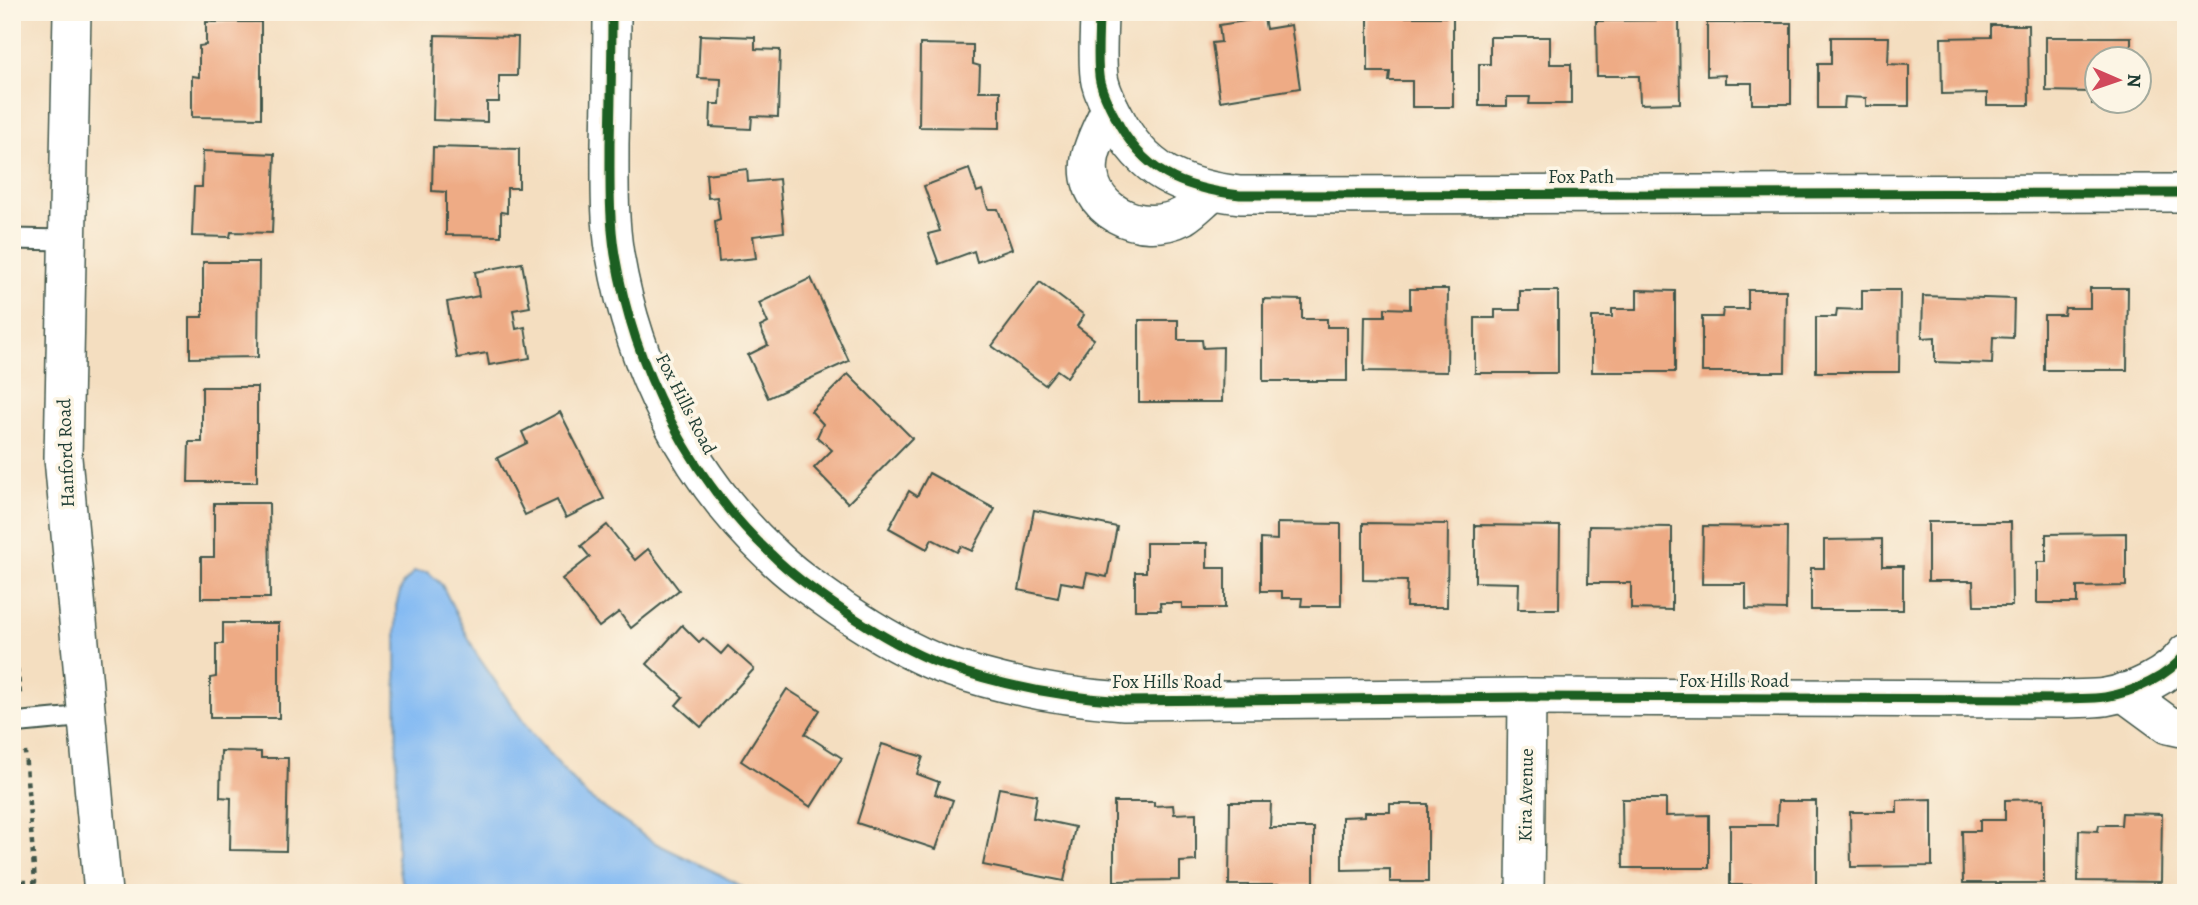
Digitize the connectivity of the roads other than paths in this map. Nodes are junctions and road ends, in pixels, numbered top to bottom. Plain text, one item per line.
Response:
1 (72, 12) edge
2 (612, 12) edge
3 (1099, 12) edge
4 (1110, 108) junction
5 (1212, 192) junction
6 (2186, 193) edge
7 (12, 239) edge
8 (66, 240) junction
9 (2182, 658) edge
10 (2123, 692) junction
11 (1527, 697) junction
12 (87, 716) junction
13 (17, 723) edge
14 (2186, 729) edge
15 (103, 893) edge
16 (1525, 893) edge

1 - 8 street, Hanford Road
2 - 11 street, Fox Hills Road
3 - 4 street, Fox Path
4 - 5 street, Fox Path
4 - 5 street
5 - 6 street, Fox Path
7 - 8 lane
8 - 12 street, Hanford Road
9 - 10 street, Fox Hills Road
10 - 11 street, Fox Hills Road
10 - 14 street
11 - 16 street, Kira Avenue
12 - 13 lane
12 - 15 street, Hanford Road

